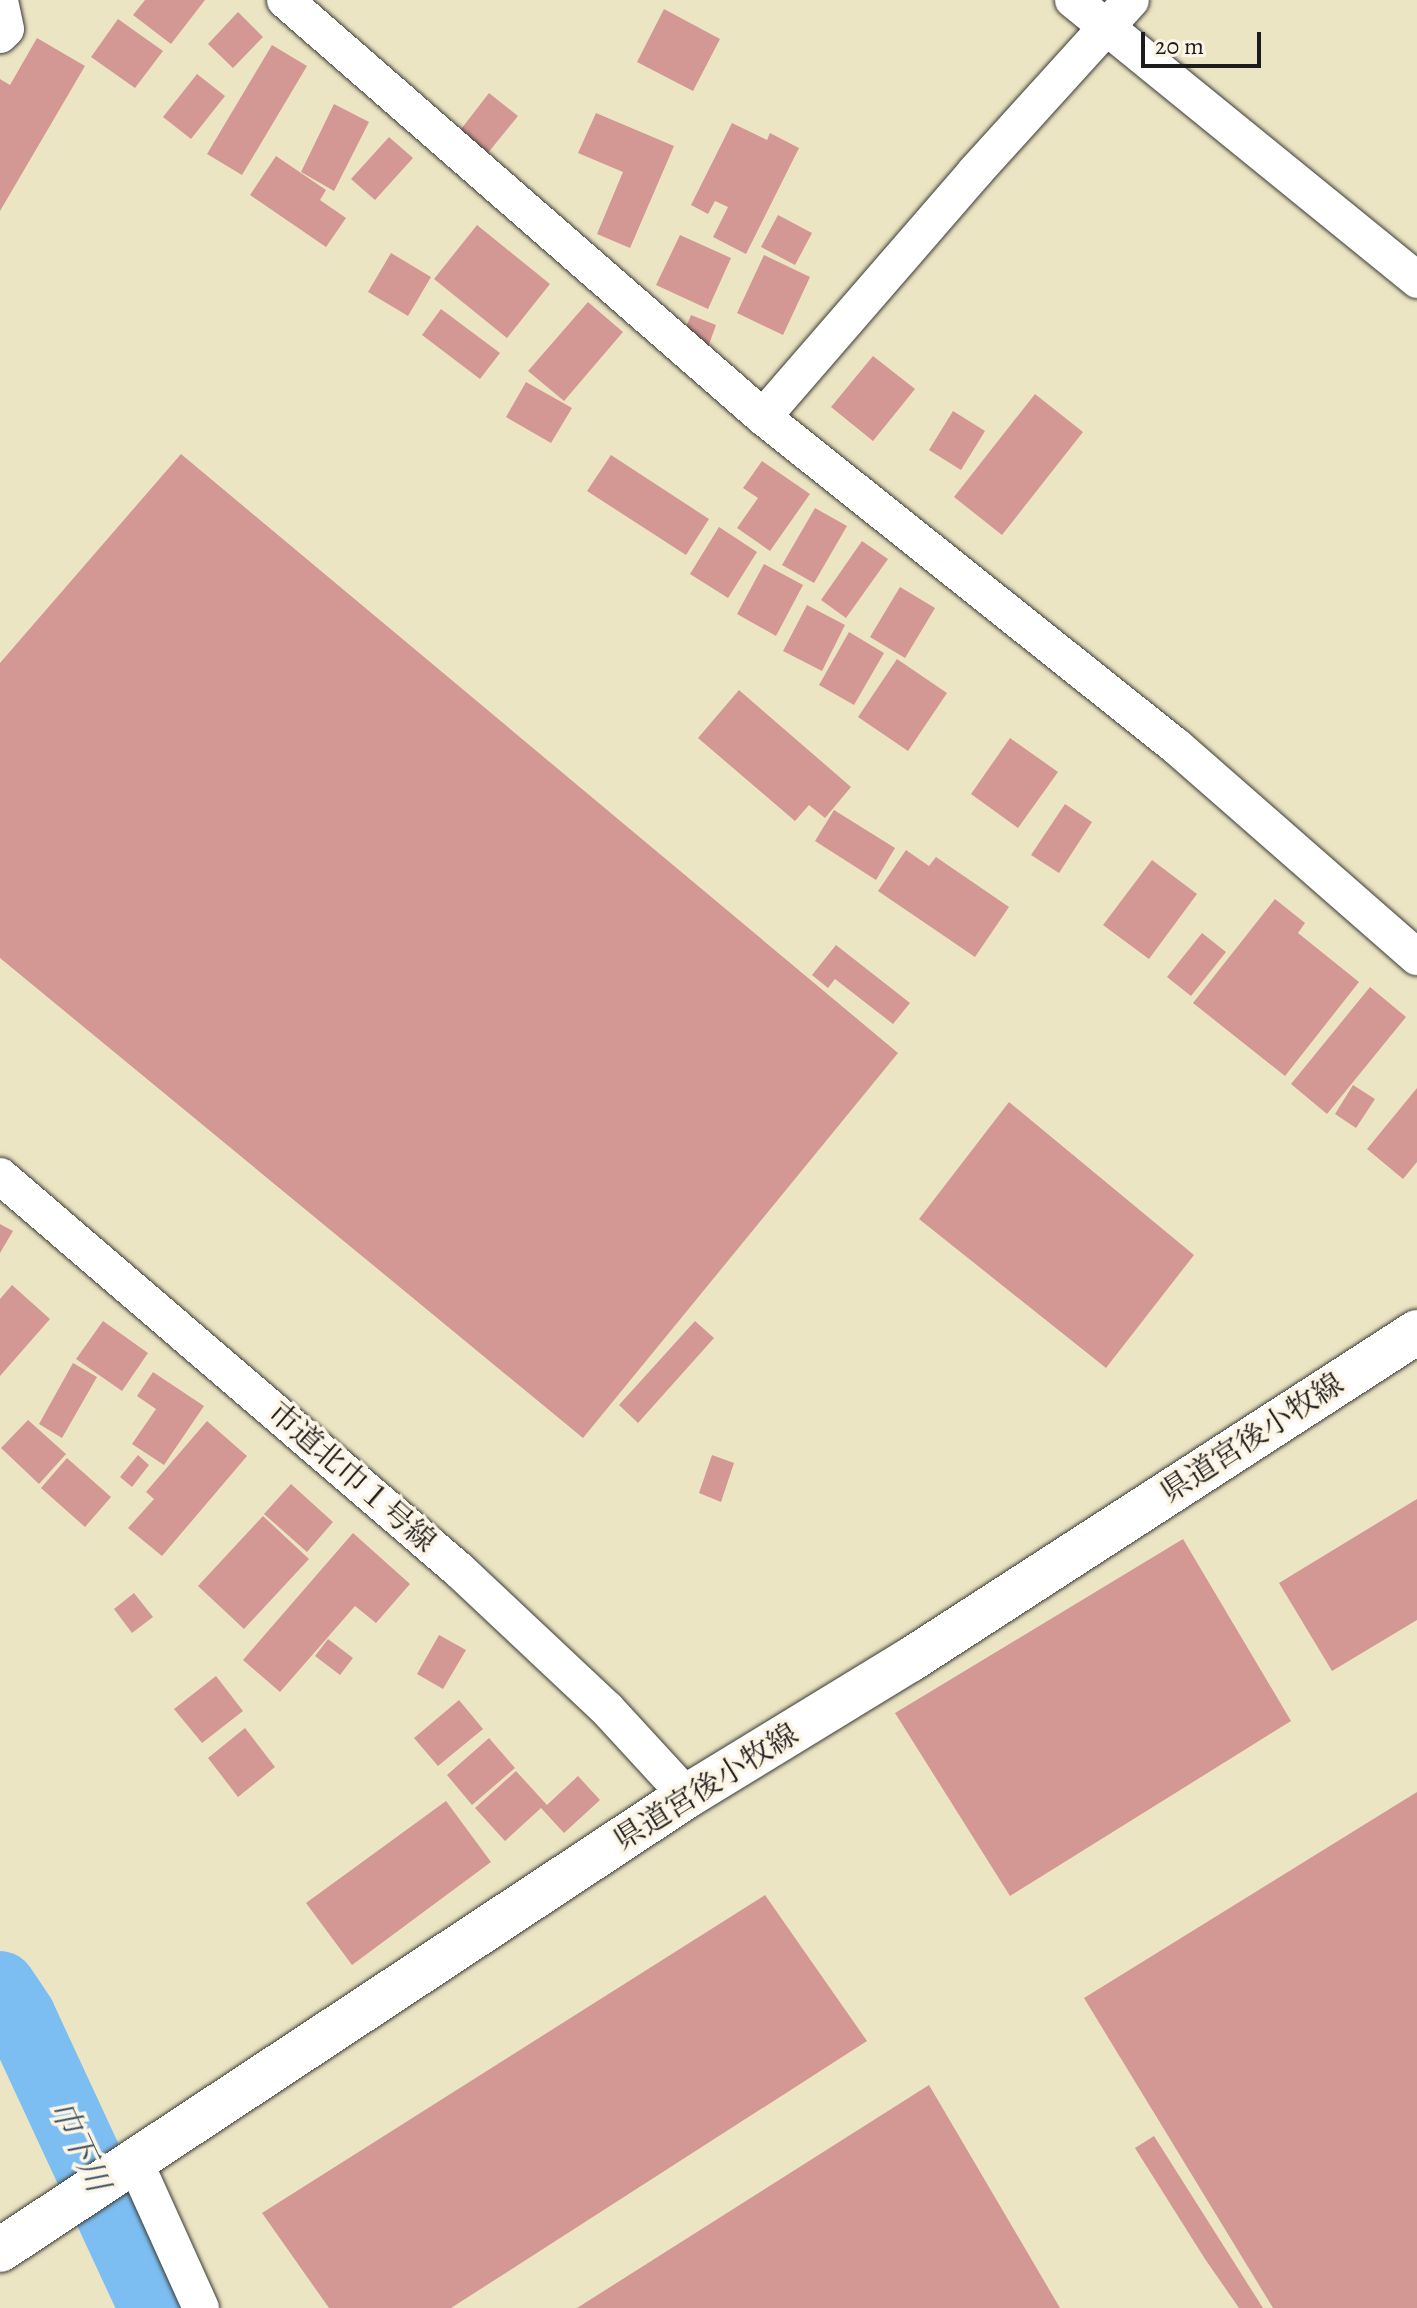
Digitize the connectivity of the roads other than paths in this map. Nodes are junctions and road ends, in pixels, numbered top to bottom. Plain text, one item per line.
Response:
1 (0, 0) edge
2 (285, 0) edge
3 (1073, 0) edge
4 (1131, 0) edge
5 (1106, 28) junction
6 (0, 35) edge
7 (1417, 280) edge
8 (763, 417) junction
9 (1417, 957) edge
10 (0, 1176) edge
11 (1417, 1332) edge
12 (687, 1796) junction
13 (135, 2162) junction
14 (0, 2250) edge
15 (201, 2308) edge

1 - 6 street
2 - 8 street
3 - 5 street
4 - 5 street
5 - 7 street
5 - 8 street
8 - 9 street
10 - 12 street, 市道北巾１号線
11 - 12 main road, 県道宮後小牧線
12 - 13 main road, 県道宮後小牧線
13 - 14 main road, 県道宮後小牧線
13 - 15 street

